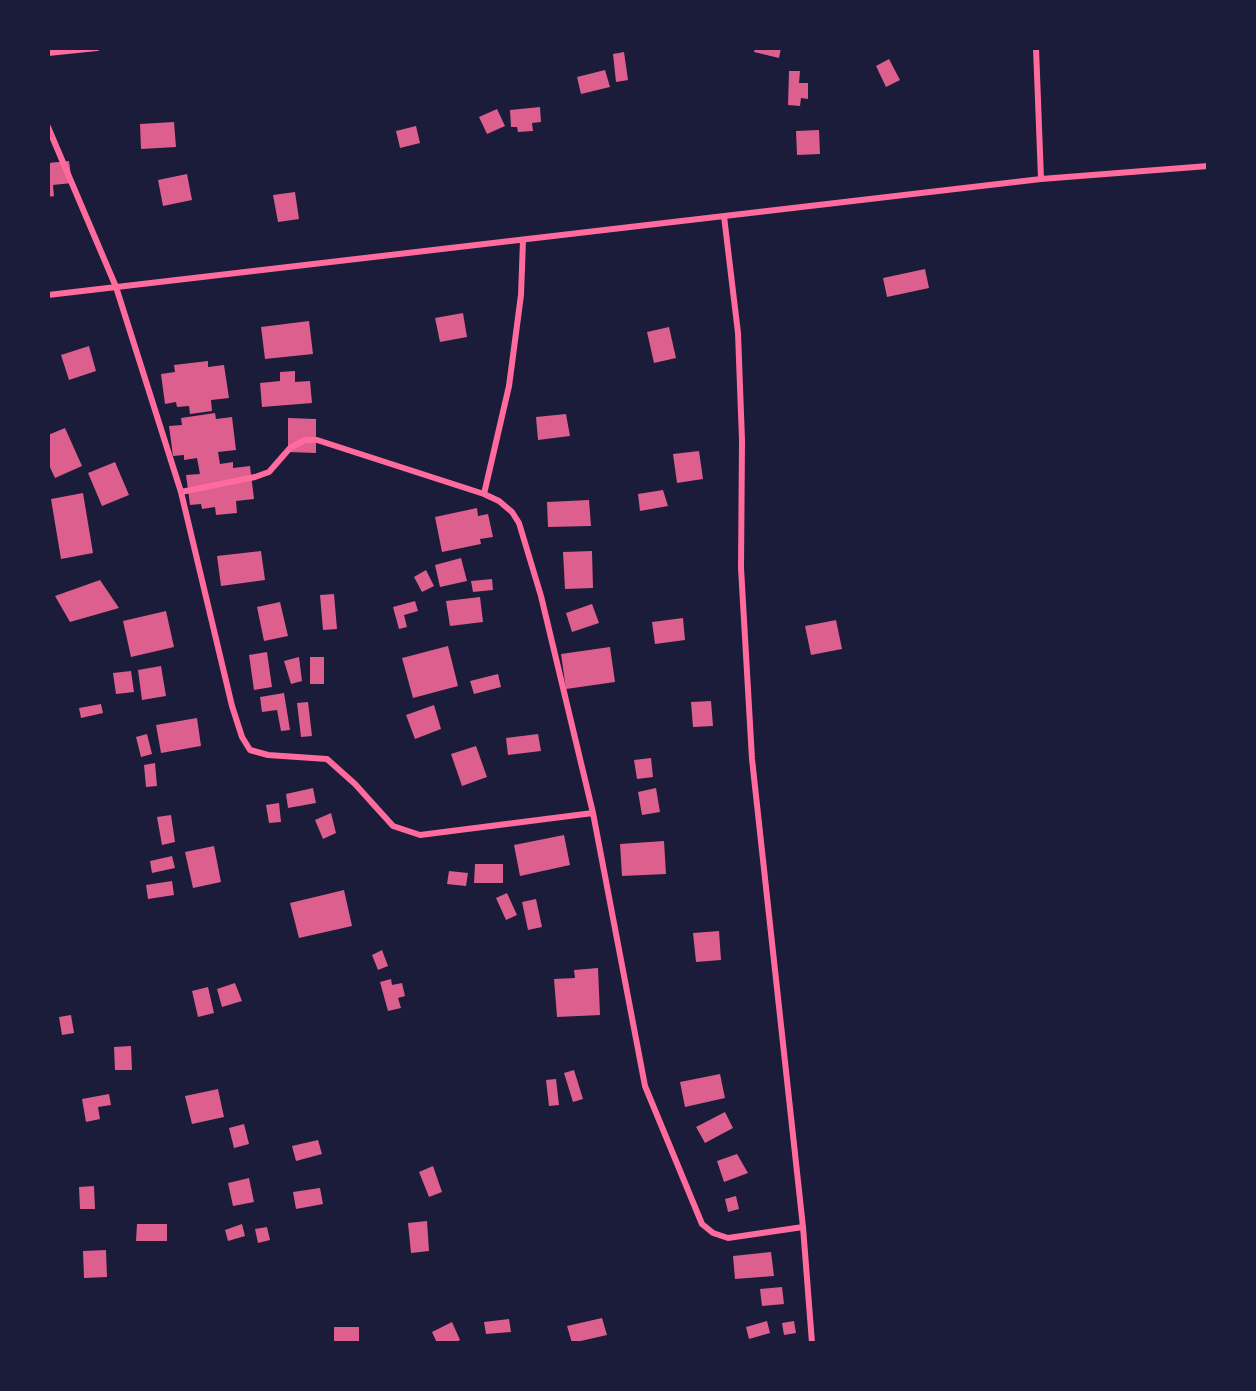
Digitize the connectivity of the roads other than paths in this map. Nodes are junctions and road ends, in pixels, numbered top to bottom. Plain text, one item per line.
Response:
1 (97, 48) edge
2 (1036, 48) edge
3 (48, 53) edge
4 (48, 127) edge
5 (1208, 166) edge
6 (1041, 178) junction
7 (724, 216) junction
8 (523, 240) junction
9 (116, 287) junction
10 (48, 295) edge
11 (181, 492) junction
12 (484, 494) junction
13 (594, 813) junction
14 (803, 1227) junction
15 (812, 1343) edge

1 - 3 street
2 - 6 street
4 - 9 street
5 - 6 street
6 - 7 street
7 - 8 street
7 - 14 street
8 - 9 street
8 - 12 street
9 - 10 street
9 - 11 street
11 - 12 street
11 - 13 street
12 - 13 street
13 - 14 street
14 - 15 street

